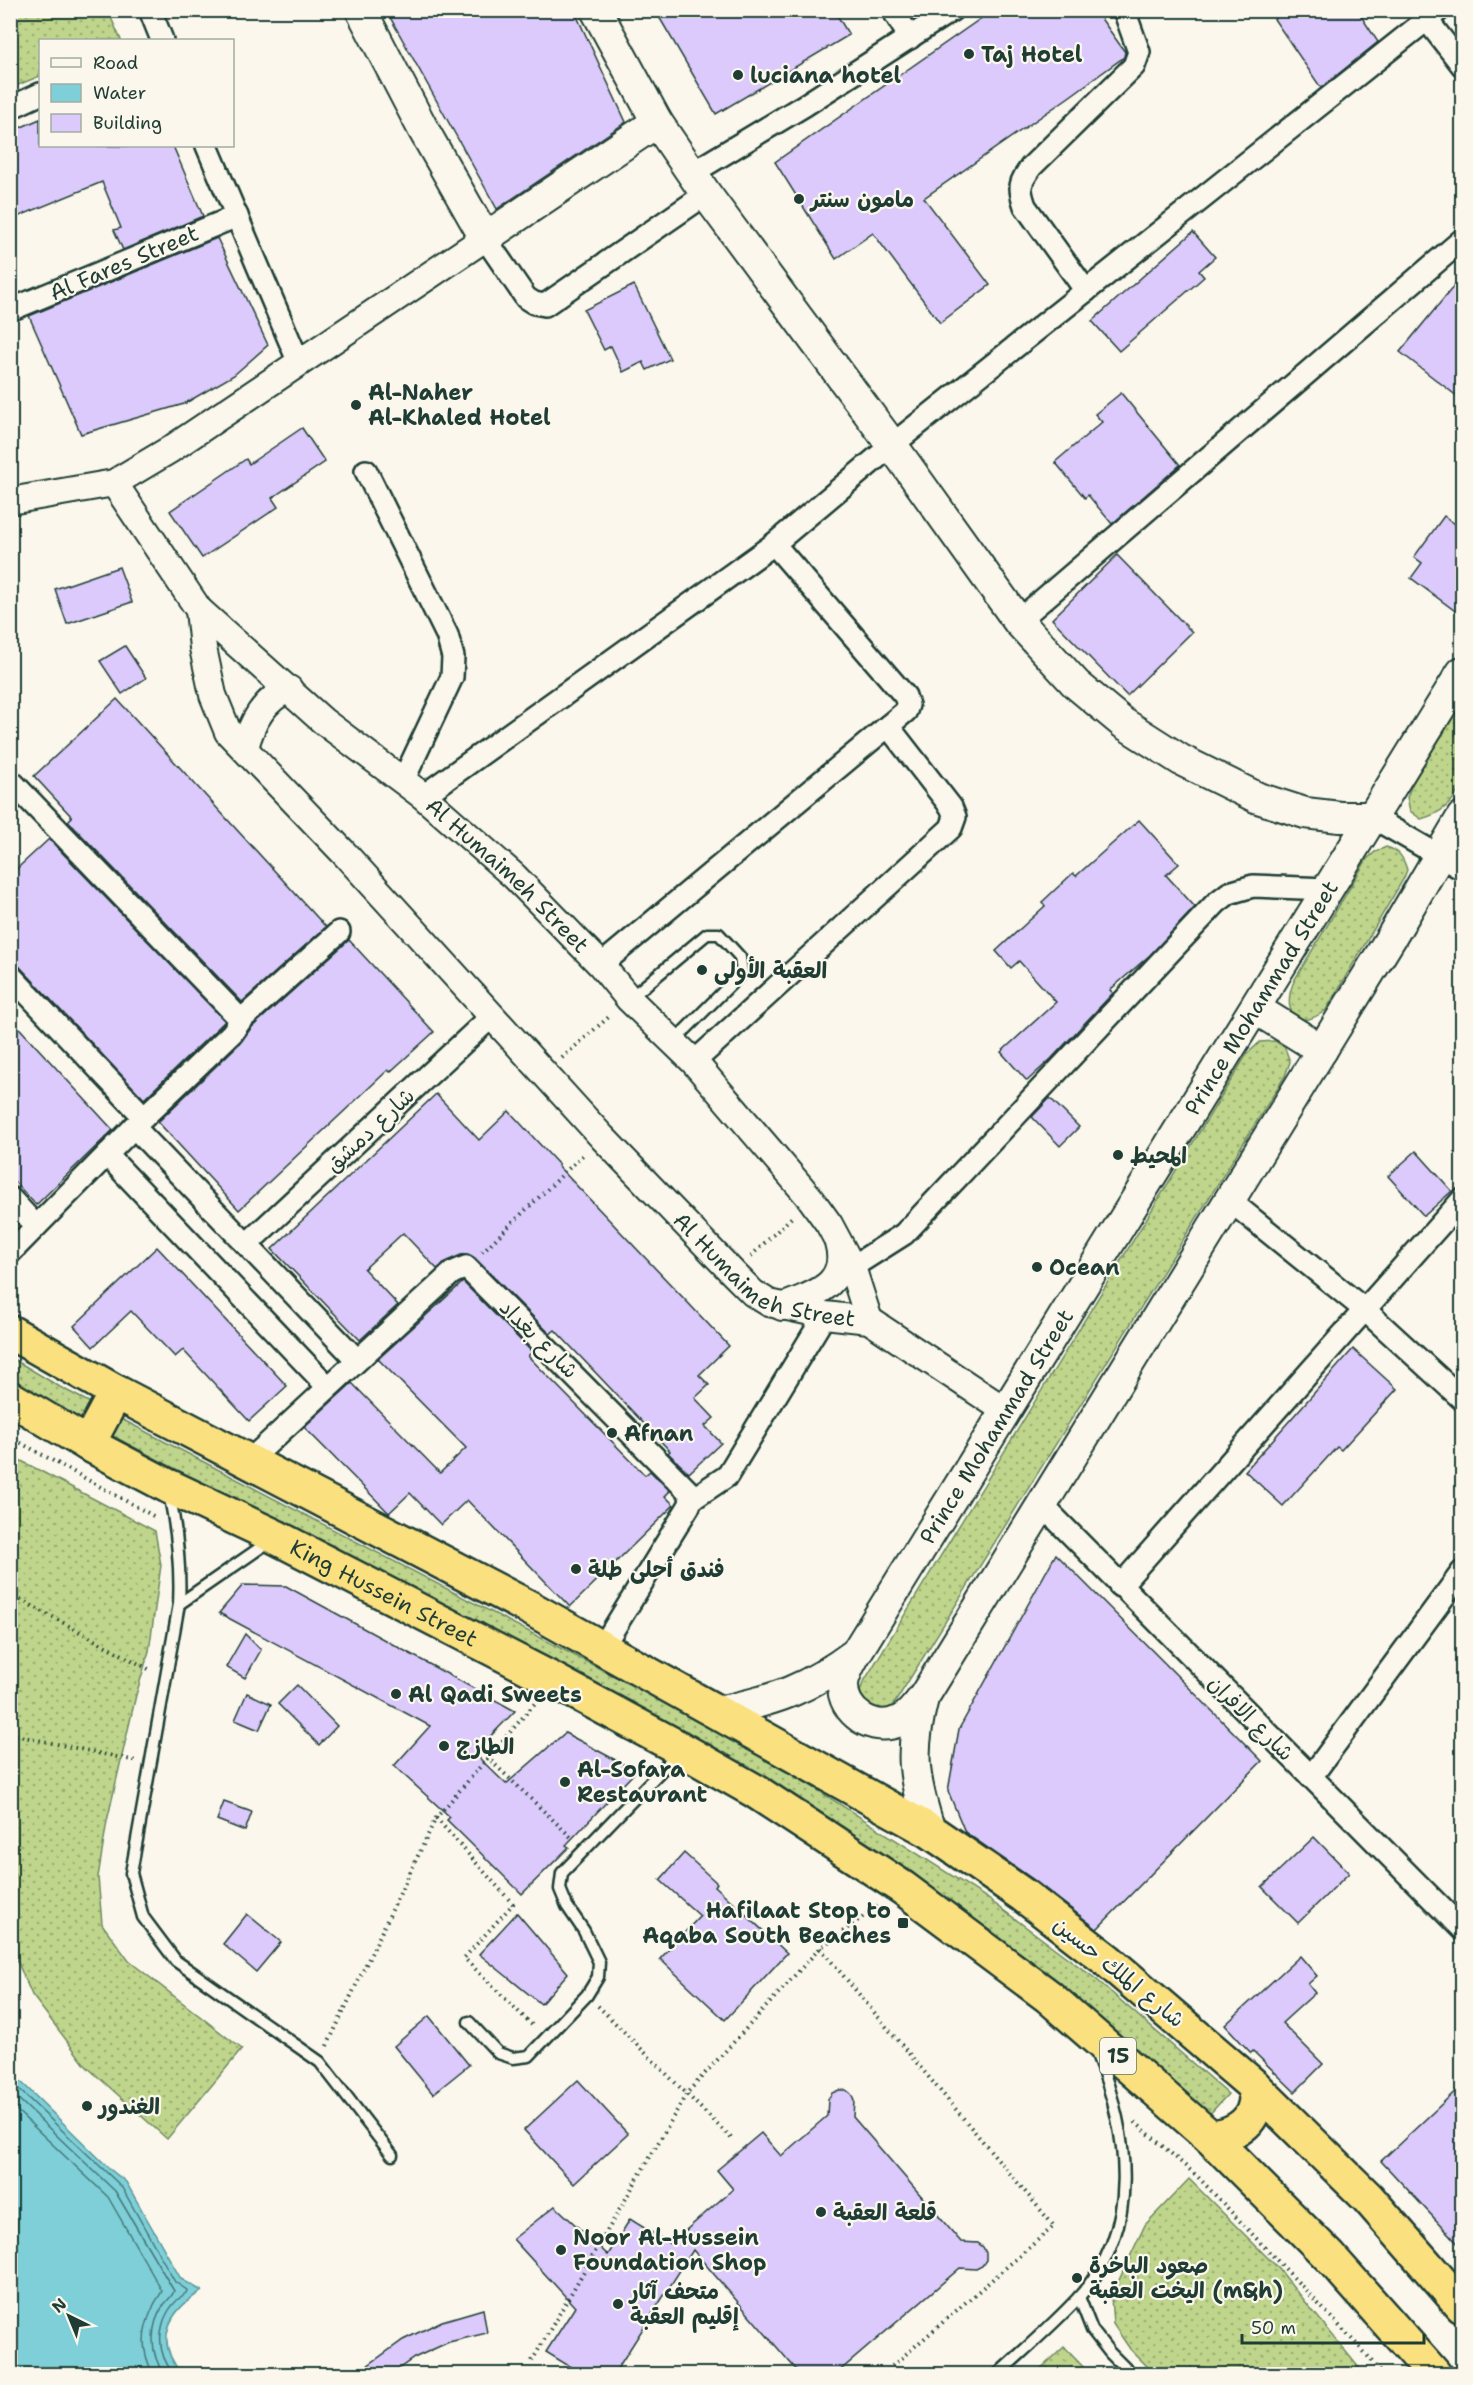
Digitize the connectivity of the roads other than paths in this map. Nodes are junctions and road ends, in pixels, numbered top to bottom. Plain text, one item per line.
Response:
1 (150, 10) edge
2 (361, 10) edge
3 (596, 10) edge
4 (893, 10) edge
5 (952, 10) edge
6 (1124, 10) edge
7 (1428, 14) edge
8 (910, 38) junction
9 (162, 39) edge
10 (1462, 65) edge
11 (39, 94) edge
12 (10, 108) edge
13 (657, 122) junction
14 (207, 147) edge
15 (699, 184) junction
16 (237, 216) junction
17 (485, 238) junction
18 (1462, 240) edge
19 (1086, 291) junction
20 (10, 310) edge
21 (299, 363) junction
22 (892, 445) junction
23 (366, 471) dead end
24 (114, 483) junction
25 (10, 501) edge
26 (774, 544) junction
27 (199, 610) junction
28 (1018, 621) junction
29 (1462, 672) edge
30 (289, 689) junction
31 (888, 726) junction
32 (245, 748) junction
33 (403, 780) junction
34 (10, 784) edge
35 (423, 796) junction
36 (1372, 817) junction
37 (1462, 817) edge
38 (1451, 862) edge
39 (1328, 889) junction
40 (339, 932) dead end
41 (601, 965) junction
42 (10, 975) edge
43 (629, 999) junction
44 (1256, 1009) junction
45 (492, 1017) junction
46 (241, 1020) junction
47 (673, 1042) junction
48 (1322, 1050) junction
49 (694, 1062) junction
50 (139, 1122) junction
51 (107, 1155) junction
52 (10, 1198) edge
53 (1229, 1200) junction
54 (1462, 1200) edge
55 (36, 1226) junction
56 (837, 1238) junction
57 (247, 1244) junction
58 (10, 1253) edge
59 (852, 1267) junction
60 (782, 1307) junction
61 (1365, 1310) junction
62 (825, 1315) junction
63 (869, 1320) junction
64 (10, 1332) edge
65 (357, 1360) junction
66 (328, 1387) junction
67 (116, 1392) junction
68 (10, 1398) edge
69 (1462, 1399) edge
70 (1005, 1412) junction
71 (88, 1444) junction
72 (249, 1461) junction
73 (168, 1486) junction
74 (691, 1500) junction
75 (1042, 1505) junction
76 (276, 1537) junction
77 (1462, 1572) edge
78 (1120, 1586) junction
79 (179, 1604) junction
80 (602, 1648) junction
81 (856, 1653) junction
82 (923, 1698) junction
83 (718, 1712) junction
84 (681, 1749) junction
85 (1311, 1777) junction
86 (930, 1831) junction
87 (1462, 1929) edge
88 (469, 2022) dead end
89 (1087, 2030) junction
90 (1254, 2086) junction
91 (1210, 2137) junction
92 (392, 2155) dead end
93 (1079, 2297) junction
94 (1462, 2306) edge
95 (998, 2374) edge
96 (1131, 2374) edge
97 (1434, 2374) edge

1 - 9 street
2 - 17 main road
3 - 13 main road
4 - 8 street
5 - 8 street
6 - 19 street
7 - 10 street
7 - 19 street
8 - 15 street
11 - 12 street
13 - 15 main road
13 - 17 main road
14 - 16 street
15 - 17 street
15 - 22 main road
16 - 20 street, Al Fares Street
16 - 21 street
17 - 21 street
18 - 28 street
19 - 22 street
21 - 24 street
22 - 26 street
22 - 28 main road
23 - 33 street
24 - 25 street
24 - 27 street
26 - 31 street
26 - 35 street
27 - 30 street, Al Humaimeh Street
27 - 32 street, Al Humaimeh Street
28 - 36 main road
29 - 36 main road, Prince Mohammad Street
30 - 32 street
30 - 33 street, Al Humaimeh Street
31 - 41 street
31 - 49 street
32 - 45 street, Al Humaimeh Street
33 - 35 street, Al Humaimeh Street
34 - 46 street
35 - 41 street, Al Humaimeh Street
36 - 38 street
36 - 39 main road, Prince Mohammad Street
37 - 38 main road
38 - 48 main road
39 - 44 main road, Prince Mohammad Street
39 - 59 street
40 - 46 street
41 - 43 street, Al Humaimeh Street
42 - 50 street
43 - 47 street, Al Humaimeh Street
43 - 47 lane
44 - 48 main road
44 - 70 main road, Prince Mohammad Street
45 - 57 street, شارع دمشق
45 - 60 street, Al Humaimeh Street
46 - 50 street
47 - 49 street, Al Humaimeh Street
48 - 53 main road
49 - 56 street, Al Humaimeh Street
50 - 51 street
50 - 57 street
51 - 55 street
51 - 66 street
52 - 55 street
53 - 61 street
53 - 75 main road
54 - 61 street
55 - 58 street
56 - 59 street, Al Humaimeh Street
56 - 60 street
57 - 65 street
59 - 63 street, Al Humaimeh Street
60 - 62 street, Al Humaimeh Street
61 - 69 street
61 - 78 street
62 - 63 street, Al Humaimeh Street
62 - 74 street
63 - 70 street
64 - 67 highway
65 - 66 street
65 - 74 street, شارع بغداد
66 - 72 street
67 - 71 highway
67 - 72 highway
68 - 71 highway, King Hussein Street
70 - 81 main road, Prince Mohammad Street
71 - 73 highway, King Hussein Street
72 - 80 highway
73 - 76 highway, King Hussein Street
73 - 79 lane
74 - 80 street
75 - 78 street, شارع الافران
75 - 82 main road
76 - 79 lane
76 - 84 highway, King Hussein Street
77 - 85 street
78 - 85 street, شارع الافران
79 - 92 lane
80 - 83 highway
81 - 82 main road
81 - 83 main road, Prince Mohammad Street
82 - 86 main road
83 - 86 highway, شارع الملك حسين
84 - 88 lane
84 - 89 highway, King Hussein Street / 15
85 - 87 street, شارع الافران
86 - 90 highway, شارع الملك حسين
89 - 91 highway, 15
89 - 93 lane
90 - 91 highway
90 - 94 highway, شارع الملك حسين
91 - 97 highway, 15
93 - 95 lane
93 - 96 lane

